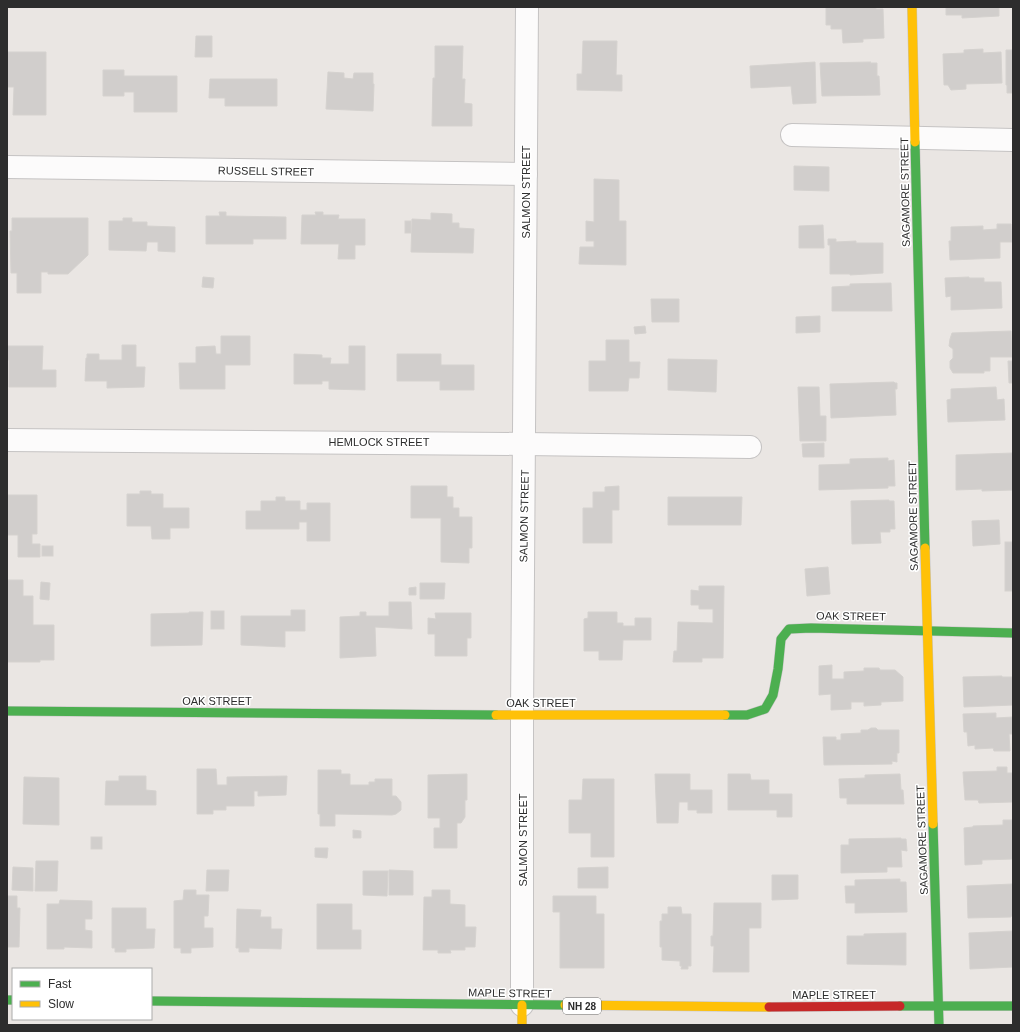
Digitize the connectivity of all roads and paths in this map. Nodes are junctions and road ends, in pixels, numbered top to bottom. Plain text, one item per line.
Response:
1 (527, 7) edge
2 (912, 7) edge
3 (792, 135) dead end
4 (916, 138) junction
5 (1013, 140) edge
6 (7, 167) edge
7 (526, 174) junction
8 (7, 440) edge
9 (525, 444) junction
10 (750, 447) dead end
11 (927, 631) junction
12 (1013, 633) edge
13 (7, 711) edge
14 (522, 715) junction
15 (152, 1001) edge
16 (938, 1006) junction
17 (1013, 1006) edge
18 (522, 1015) edge
19 (939, 1025) edge

1 - 7 street, SALMON STREET
2 - 4 street, SAGAMORE STREET
3 - 4 street
4 - 5 street
4 - 11 street, SAGAMORE STREET
6 - 7 street, RUSSELL STREET
7 - 9 street, SALMON STREET
8 - 9 street, HEMLOCK STREET
9 - 10 street, HEMLOCK STREET
9 - 14 street, SALMON STREET
11 - 12 street, OAK STREET
11 - 14 street, OAK STREET
11 - 16 street, SAGAMORE STREET
13 - 14 street, OAK STREET
14 - 18 street, SALMON STREET
15 - 18 street, MAPLE STREET / NH 28
16 - 17 street, MAPLE STREET / NH 28
16 - 18 street, MAPLE STREET / NH 28
16 - 19 street, SAGAMORE STREET

